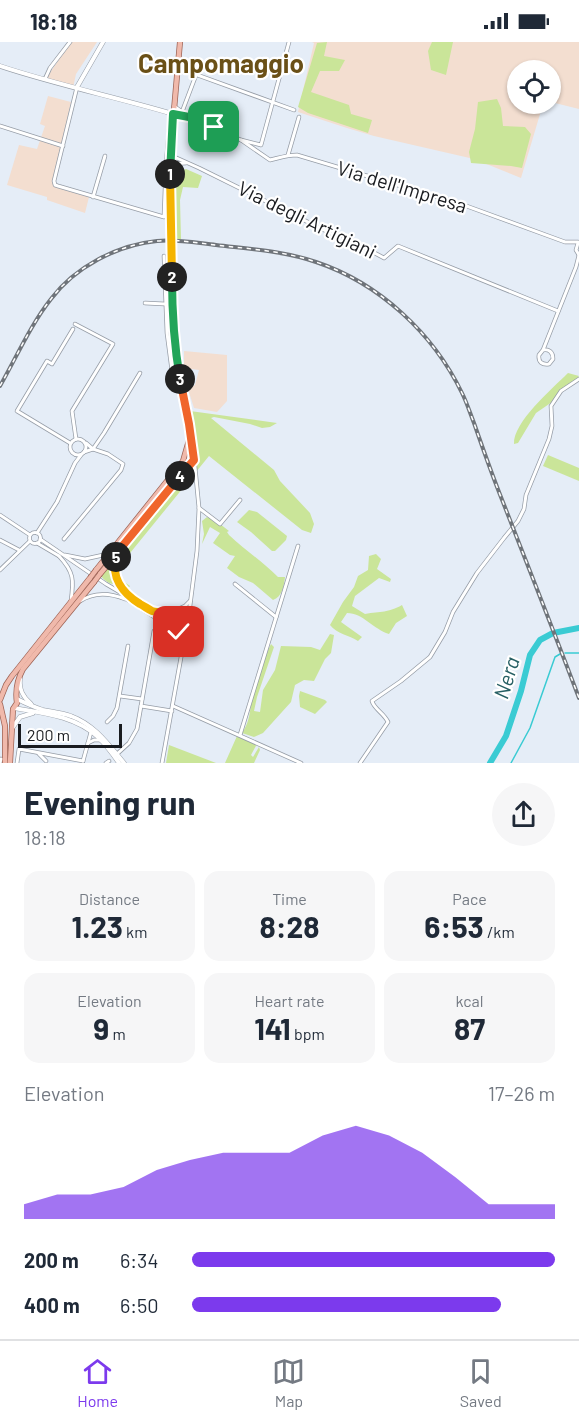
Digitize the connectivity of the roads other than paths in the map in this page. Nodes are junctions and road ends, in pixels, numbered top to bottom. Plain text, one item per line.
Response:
1 (70, 42) edge
2 (103, 42) edge
3 (180, 42) edge
4 (289, 42) edge
5 (0, 66) edge
6 (177, 68) junction
7 (196, 75) junction
8 (45, 79) junction
9 (77, 87) junction
10 (273, 102) junction
11 (174, 106) junction
12 (294, 110) dead end
13 (182, 112) junction
14 (173, 114) junction
15 (189, 117) junction
16 (299, 117) dead end
17 (0, 126) edge
18 (173, 127) junction
19 (241, 140) junction
20 (63, 146) junction
21 (171, 155) junction
22 (288, 155) junction
23 (105, 156) dead end
24 (188, 163) junction
25 (170, 164) junction
26 (93, 197) junction
27 (565, 242) junction
28 (579, 242) edge
29 (576, 250) junction
30 (579, 255) edge
31 (164, 256) dead end
32 (578, 266) edge
33 (145, 303) dead end
34 (165, 304) junction
35 (558, 311) junction
36 (543, 350) junction
37 (178, 371) junction
38 (140, 373) dead end
39 (579, 379) edge
40 (190, 435) junction
41 (76, 439) junction
42 (70, 443) junction
43 (86, 443) junction
44 (93, 449) junction
45 (83, 453) junction
46 (74, 454) junction
47 (183, 461) junction
48 (75, 463) junction
49 (193, 466) junction
50 (240, 500) dead end
51 (199, 508) junction
52 (0, 516) edge
53 (37, 533) junction
54 (30, 535) junction
55 (64, 539) dead end
56 (0, 540) edge
57 (30, 541) junction
58 (39, 541) junction
59 (298, 546) dead end
60 (120, 549) junction
61 (20, 550) junction
62 (110, 553) junction
63 (60, 555) junction
64 (0, 570) edge
65 (98, 572) junction
66 (235, 584) dead end
67 (191, 599) junction
68 (130, 600) junction
69 (73, 603) junction
70 (173, 611) junction
71 (276, 617) junction
72 (168, 618) junction
73 (164, 622) junction
74 (188, 622) junction
75 (173, 629) junction
76 (179, 632) junction
77 (185, 633) junction
78 (185, 638) junction
79 (128, 646) dead end
80 (23, 669) junction
81 (120, 696) junction
82 (17, 698) junction
83 (142, 699) junction
84 (1, 702) edge
85 (173, 705) junction
86 (141, 706) junction
87 (14, 709) junction
88 (36, 710) junction
89 (172, 711) junction
90 (107, 722) dead end
91 (91, 732) junction
92 (12, 734) junction
93 (240, 735) junction
94 (101, 740) junction
95 (88, 743) junction
96 (38, 753) junction
97 (117, 754) junction
98 (50, 755) junction
99 (2, 762) edge
100 (45, 762) edge
101 (83, 762) edge
102 (10, 763) edge
103 (17, 763) edge
104 (121, 763) edge
105 (162, 763) edge
106 (302, 763) edge
107 (360, 763) edge

1 - 8 street
2 - 9 main road
3 - 6 main road
4 - 10 street
5 - 8 main road
6 - 7 street
6 - 11 main road
7 - 10 street
7 - 13 street
8 - 9 main road
9 - 14 main road
9 - 20 street
10 - 12 street
10 - 19 street
11 - 13 street
11 - 14 main road
13 - 15 street
14 - 15 street
14 - 18 main road
15 - 19 street
16 - 22 street
17 - 20 street
18 - 21 main road
18 - 26 street
19 - 22 street, Via dell'Impresa
20 - 26 street
21 - 24 street, Via degli Artigiani
21 - 25 main road
22 - 27 street, Via dell'Impresa
23 - 26 street
24 - 25 street, Via degli Artigiani
24 - 35 street, Via degli Artigiani
25 - 37 main road, bridge
27 - 28 street, Via dell'Impresa
27 - 29 street, Via dell'Impresa
28 - 29 street
29 - 30 street
30 - 32 street
31 - 34 street
32 - 35 street
33 - 34 street
34 - 37 street
35 - 36 street
36 - 36 street
37 - 40 main road
38 - 44 street
39 - 107 street
40 - 47 main road
40 - 49 main road
41 - 42 street
41 - 42 street
41 - 43 street
42 - 46 street
43 - 44 street
43 - 45 street
44 - 45 street
44 - 55 street
45 - 46 street
45 - 48 street
46 - 48 street
47 - 49 street
47 - 62 main road
48 - 53 street
49 - 51 street
49 - 60 main road
50 - 51 street
51 - 67 street
52 - 54 street
53 - 54 street
53 - 58 street
54 - 57 street
56 - 61 street
57 - 58 street
57 - 61 street
58 - 63 street
59 - 71 street
60 - 65 main road
60 - 68 street
61 - 64 street
62 - 63 street
62 - 65 main road
63 - 68 street
63 - 69 street
65 - 69 main road, bridge
66 - 71 street
67 - 70 street
67 - 74 street
68 - 69 street
68 - 70 street
68 - 73 street
69 - 80 main road
69 - 84 main road
70 - 72 street
70 - 74 street
71 - 93 street
72 - 73 street
72 - 75 street
73 - 75 street
74 - 75 street
74 - 77 street
75 - 76 street
75 - 83 street
76 - 77 street
76 - 78 street
77 - 78 street
78 - 85 street
79 - 81 street
80 - 82 main road
80 - 88 main road
81 - 83 street
81 - 90 street
82 - 84 main road
82 - 87 main road
82 - 88 main road
83 - 86 street
84 - 87 main road
84 - 99 main road
85 - 89 street
85 - 93 street
86 - 89 street
86 - 97 street
87 - 88 main road
87 - 92 main road
88 - 91 main road
88 - 92 main road
88 - 97 main road
89 - 105 street
91 - 94 main road
91 - 95 street
92 - 102 main road
93 - 106 street
94 - 95 street
94 - 104 main road
95 - 101 street
96 - 98 street
96 - 100 street
96 - 103 street
97 - 104 main road
98 - 100 street
98 - 101 street

